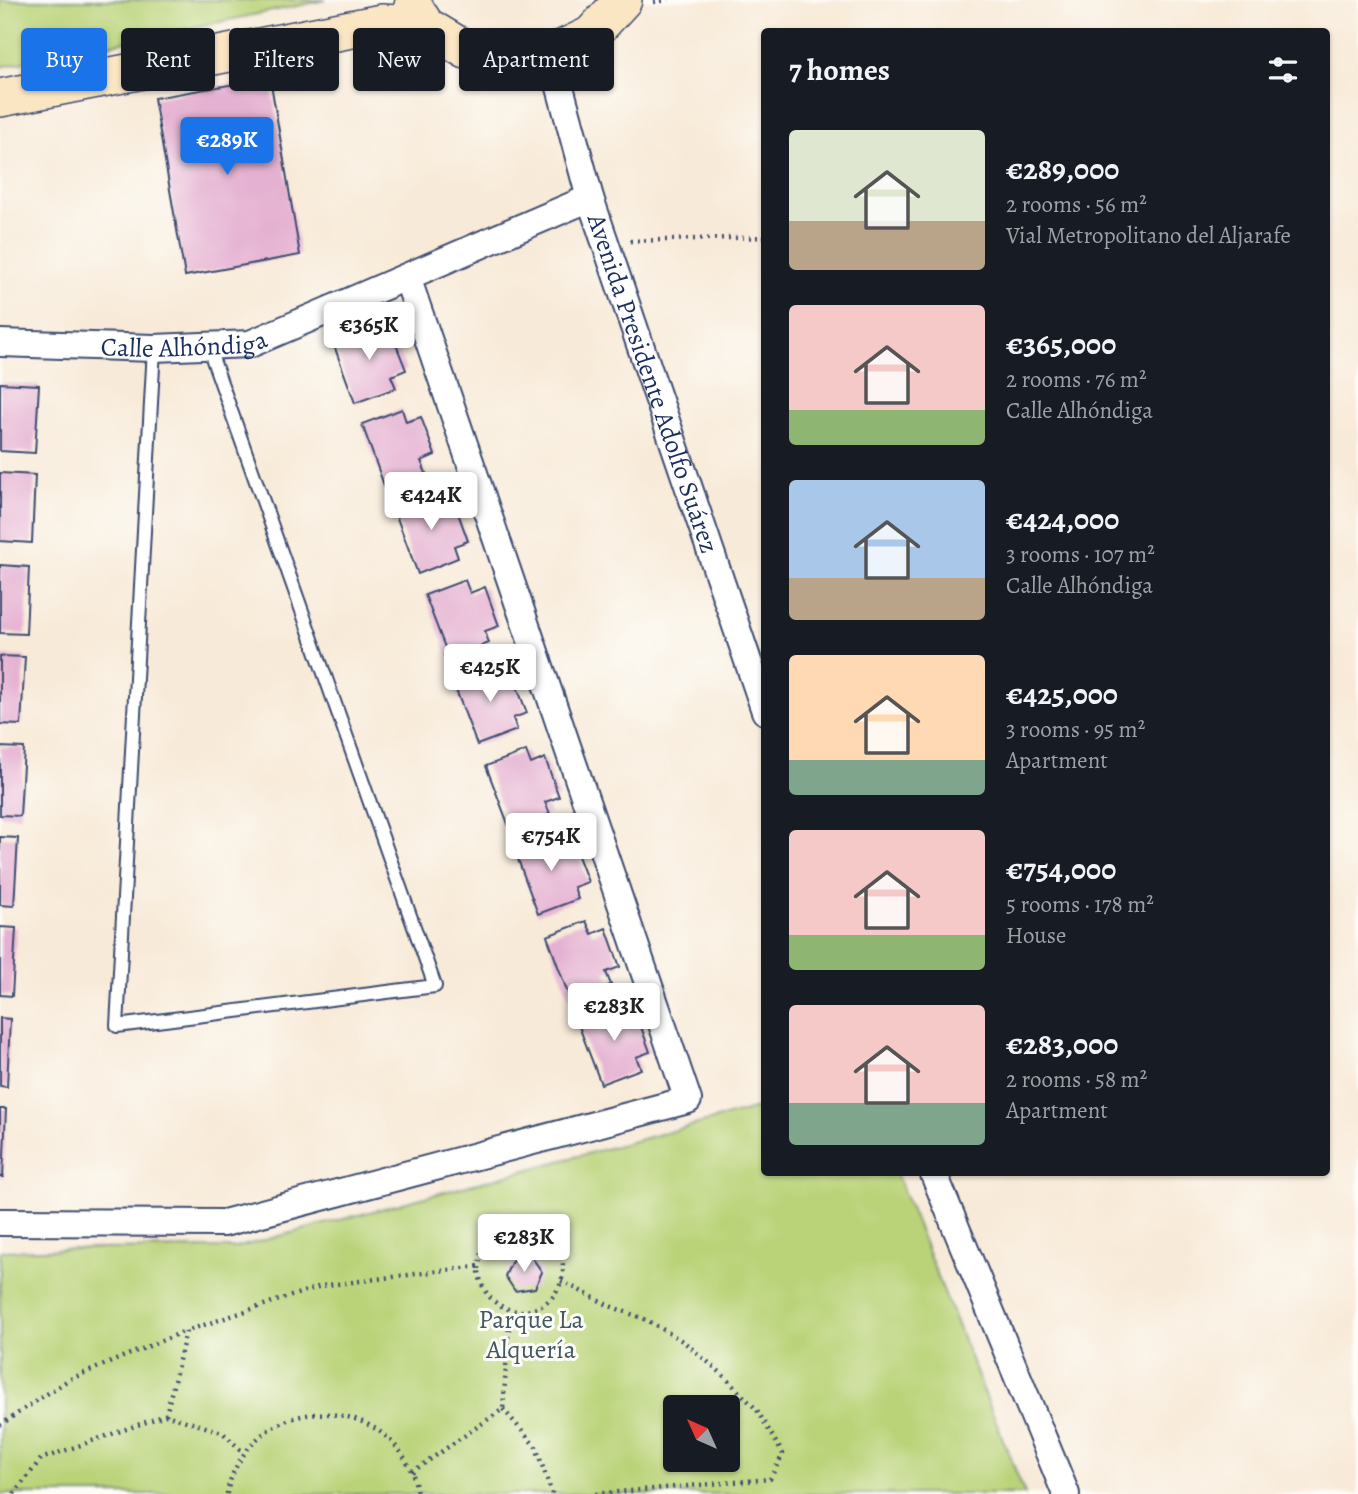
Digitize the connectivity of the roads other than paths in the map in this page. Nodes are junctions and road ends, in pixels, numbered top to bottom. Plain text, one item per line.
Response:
1 (638, 1) edge
2 (417, 13) edge
3 (601, 28) edge
4 (459, 45) edge
5 (561, 91) edge
6 (0, 98) edge
7 (590, 198) junction
8 (407, 277) junction
9 (0, 343) edge
10 (208, 346) junction
11 (155, 348) junction
12 (761, 699) edge
13 (935, 1176) edge
14 (0, 1222) edge
15 (1066, 1494) edge

1 - 3 main road
2 - 4 main road
2 - 6 main road
5 - 7 street, Avenida Presidente Adolfo Suárez
7 - 8 street, Calle Alhóndiga
7 - 12 street, Avenida Presidente Adolfo Suárez
8 - 10 street, Calle Alhóndiga
8 - 14 street
9 - 11 street, Calle Alhóndiga
10 - 11 street, Calle Alhóndiga
10 - 11 lane
13 - 15 street

